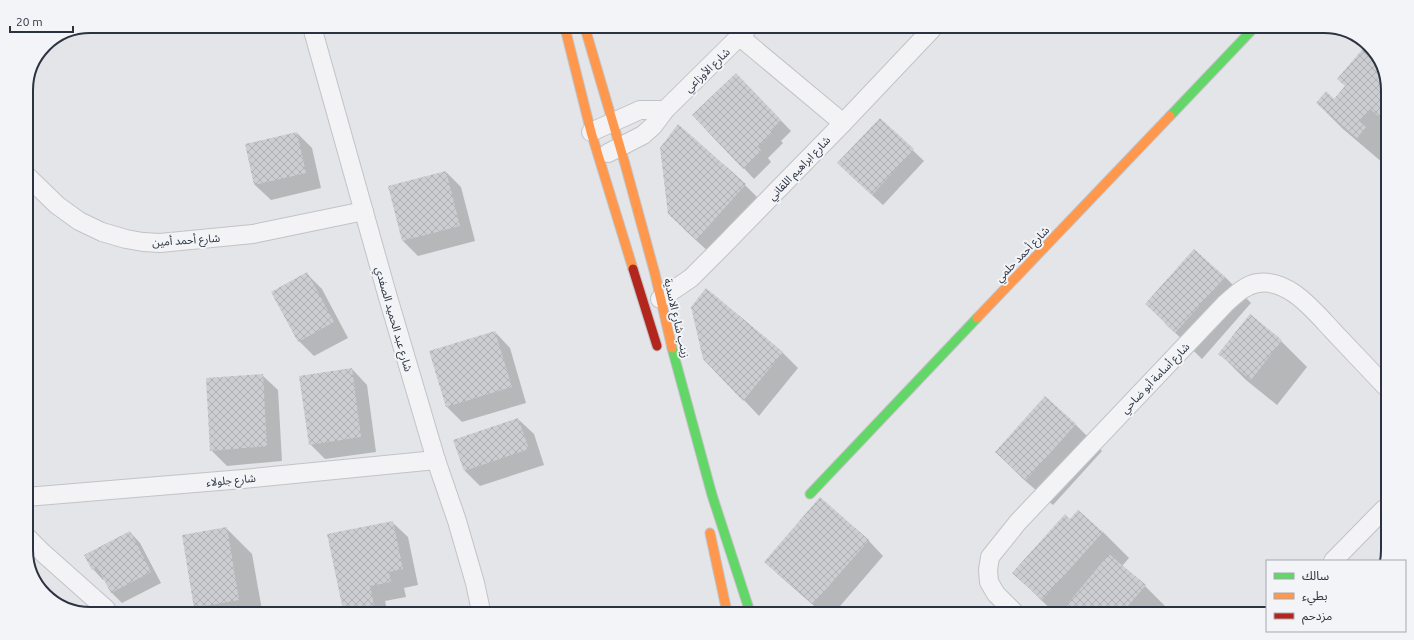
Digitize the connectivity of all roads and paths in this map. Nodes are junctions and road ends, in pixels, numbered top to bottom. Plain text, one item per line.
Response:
1 (314, 33) edge
2 (566, 33) edge
3 (587, 33) edge
4 (744, 33) edge
5 (928, 33) edge
6 (1249, 33) edge
7 (665, 110) junction
8 (612, 123) junction
9 (843, 123) junction
10 (591, 132) junction
11 (620, 147) junction
12 (599, 158) junction
13 (33, 182) edge
14 (364, 211) junction
15 (660, 299) junction
16 (659, 355) dead end
17 (1381, 382) edge
18 (436, 460) junction
19 (810, 494) dead end
20 (33, 496) edge
21 (1381, 512) edge
22 (707, 520) dead end
23 (33, 543) edge
24 (1334, 560) edge
25 (104, 607) edge
26 (480, 607) edge
27 (726, 607) edge
28 (748, 607) edge
29 (1008, 607) edge

1 - 14 street, شارع عبد الحميد الصفدي
2 - 10 street
3 - 8 street, زينب شارع الاسدية
4 - 7 street, شارع الأوزاعي
4 - 9 street
5 - 9 street, شارع ابراهيم اللقاني
6 - 19 street, شارع أحمد حلمي
7 - 8 street
7 - 11 street, شارع الأوزاعي
8 - 10 street
8 - 11 street, زينب شارع الاسدية
9 - 15 street, شارع ابراهيم اللقاني
10 - 12 street
11 - 12 street, شارع الأوزاعي
11 - 15 street, زينب شارع الاسدية
12 - 16 street
13 - 14 street, شارع أحمد أمين
14 - 18 street, شارع عبد الحميد الصفدي
15 - 28 street, زينب شارع الاسدية
17 - 29 street, شارع أسامة أبو ضاحي
18 - 20 street, شارع جلولاء
18 - 26 street, شارع عبد الحميد الصفدي
21 - 24 street
22 - 27 street
23 - 25 street

